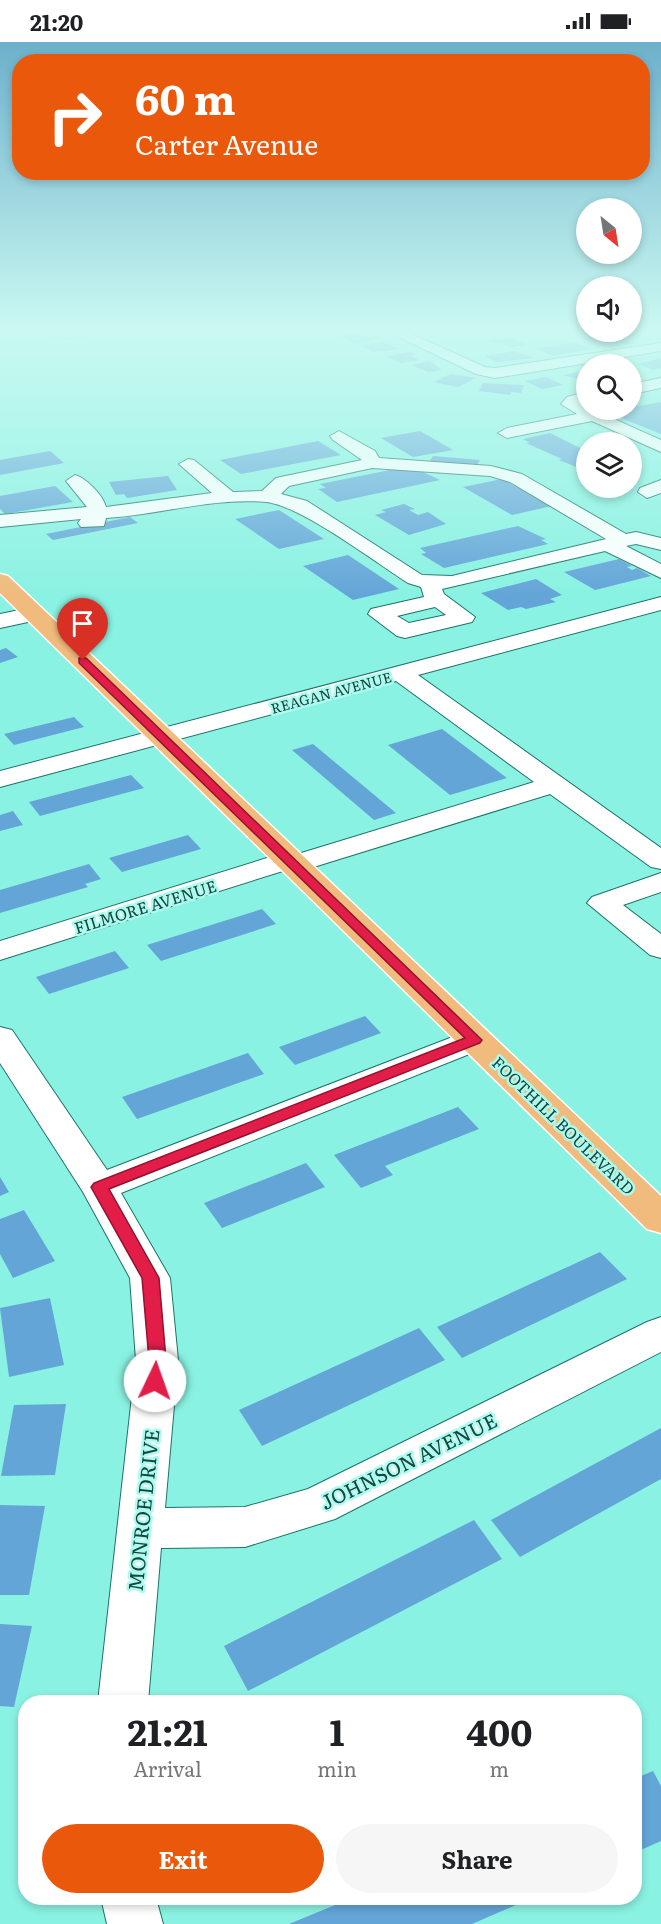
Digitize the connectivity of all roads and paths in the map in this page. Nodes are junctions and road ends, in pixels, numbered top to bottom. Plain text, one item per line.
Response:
1 (572, 420) edge
2 (601, 420) edge
3 (566, 421) junction
4 (591, 432) edge
5 (507, 433) dead end
6 (339, 436) dead end
7 (661, 447) edge
8 (642, 456) edge
9 (372, 463) junction
10 (188, 464) dead end
11 (661, 465) edge
12 (75, 481) dead end
13 (267, 496) junction
14 (228, 497) junction
15 (98, 514) junction
16 (39, 517) junction
17 (0, 521) edge
18 (0, 527) edge
19 (615, 543) junction
20 (661, 544) edge
21 (658, 568) edge
22 (0, 581) edge
23 (661, 603) edge
24 (34, 614) junction
25 (0, 621) edge
26 (402, 674) junction
27 (161, 736) junction
28 (0, 779) edge
29 (554, 784) junction
30 (661, 861) edge
31 (292, 862) junction
32 (661, 882) edge
33 (661, 949) edge
34 (0, 951) edge
35 (0, 1037) edge
36 (475, 1040) junction
37 (99, 1187) junction
38 (661, 1219) edge
39 (661, 1333) edge
40 (140, 1528) junction
41 (124, 1695) edge
42 (131, 1905) edge
43 (135, 1924) edge

1 - 3 street
2 - 7 street
3 - 4 street
3 - 5 street
6 - 9 street
8 - 11 street
9 - 13 street
9 - 19 street
10 - 14 street
12 - 15 street
13 - 14 street
13 - 19 street
14 - 15 street
15 - 16 street
16 - 17 street
16 - 18 street
19 - 20 street
19 - 21 street
22 - 24 main road, FOOTHILL BOULEVARD
23 - 26 street, REAGAN AVENUE
24 - 25 street
24 - 27 main road, FOOTHILL BOULEVARD
26 - 27 street, REAGAN AVENUE
26 - 29 street
27 - 28 street, REAGAN AVENUE
27 - 31 main road, FOOTHILL BOULEVARD
29 - 30 street
29 - 31 street, FILMORE AVENUE
31 - 34 street, FILMORE AVENUE
31 - 36 main road, FOOTHILL BOULEVARD
32 - 33 street
35 - 37 street, MONROE DRIVE
36 - 37 street
36 - 38 main road, FOOTHILL BOULEVARD
37 - 40 street, MONROE DRIVE
39 - 40 street, JOHNSON AVENUE
40 - 41 street, MONROE DRIVE
42 - 43 street

